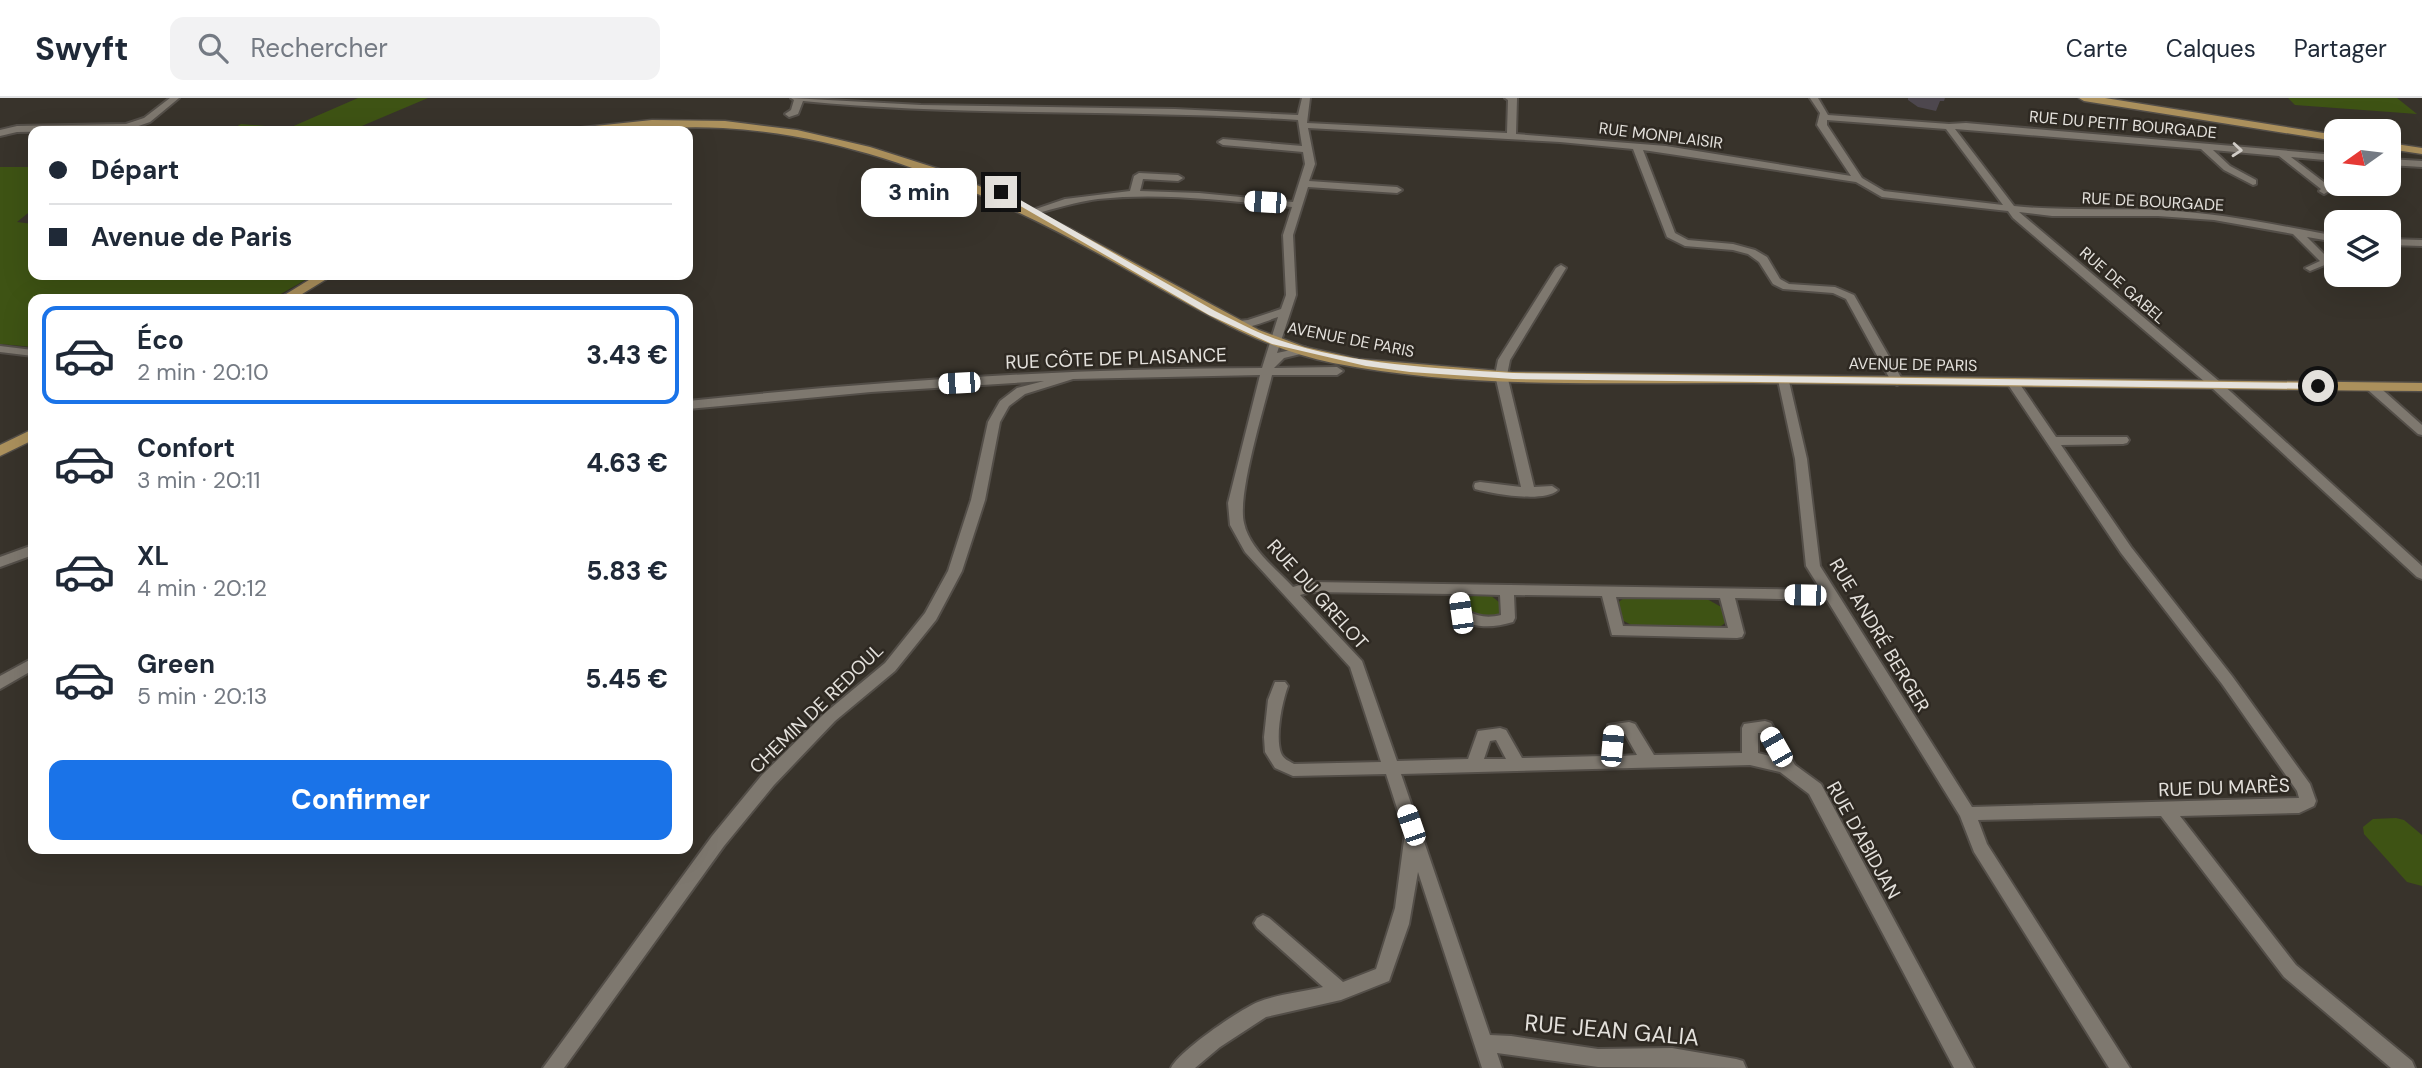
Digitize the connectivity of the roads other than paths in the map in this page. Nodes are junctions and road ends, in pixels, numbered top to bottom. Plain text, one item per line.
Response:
1 (176, 98) edge
2 (795, 98) edge
3 (906, 98) edge
4 (1026, 98) edge
5 (1170, 98) edge
6 (1306, 98) edge
7 (1512, 98) edge
8 (1814, 98) edge
9 (2084, 98) edge
10 (800, 99) edge
11 (897, 107) junction
12 (1022, 108) junction
13 (682, 110) dead end
14 (1166, 110) junction
15 (783, 114) joint
16 (1824, 117) junction
17 (812, 120) dead end
18 (1302, 122) junction
19 (130, 126) edge
20 (594, 126) edge
21 (1949, 127) junction
22 (28, 129) edge
23 (0, 133) edge
24 (858, 133) dead end
25 (1511, 136) junction
26 (2324, 136) edge
27 (1223, 142) dead end
28 (1637, 146) junction
29 (2204, 147) junction
30 (2401, 148) edge
31 (1306, 149) junction
32 (2422, 151) edge
33 (2283, 155) junction
34 (2324, 157) edge
35 (2401, 163) edge
36 (2422, 164) edge
37 (1178, 178) dead end
38 (1859, 180) junction
39 (2253, 182) dead end
40 (1304, 184) junction
41 (2324, 186) edge
42 (1397, 190) dead end
43 (1134, 195) junction
44 (1297, 205) junction
45 (2010, 208) junction
46 (1035, 211) junction
47 (2297, 233) junction
48 (2324, 237) edge
49 (2401, 242) edge
50 (2422, 243) edge
51 (1561, 268) dead end
52 (2310, 268) dead end
53 (317, 280) edge
54 (294, 294) edge
55 (1287, 312) junction
56 (1233, 324) junction
57 (1276, 342) junction
58 (0, 349) edge
59 (1305, 350) junction
60 (28, 352) edge
61 (1268, 369) junction
62 (1337, 371) dead end
63 (1501, 375) junction
64 (1069, 377) junction
65 (1784, 380) junction
66 (1897, 381) junction
67 (2013, 383) junction
68 (2216, 385) junction
69 (2372, 387) junction
70 (2422, 387) edge
71 (693, 404) edge
72 (2422, 431) edge
73 (28, 437) edge
74 (2123, 440) dead end
75 (2051, 441) junction
76 (0, 451) edge
77 (1480, 486) dead end
78 (1528, 490) junction
79 (1552, 490) dead end
80 (28, 552) edge
81 (0, 562) edge
82 (2422, 574) edge
83 (1458, 589) junction
84 (1507, 590) junction
85 (1292, 592) junction
86 (1608, 592) junction
87 (1726, 593) junction
88 (1831, 595) junction
89 (28, 666) edge
90 (0, 683) edge
91 (1280, 686) dead end
92 (1750, 759) junction
93 (1650, 763) junction
94 (1611, 764) junction
95 (1474, 765) junction
96 (1518, 765) junction
97 (1787, 766) junction
98 (1392, 768) junction
99 (2166, 810) junction
100 (1967, 814) junction
101 (1411, 825) junction
102 (1263, 923) dead end
103 (1341, 992) junction
104 (1484, 1044) junction
105 (553, 1068) edge
106 (1181, 1068) edge
107 (1492, 1068) edge
108 (1736, 1068) edge
109 (1964, 1068) edge
110 (2120, 1068) edge
111 (2405, 1068) edge

1 - 19 street
2 - 10 street, RUE MONPLAISIR
3 - 11 street
4 - 12 street
5 - 14 street
6 - 18 street
7 - 25 street
8 - 16 street
9 - 26 main road
10 - 11 street, RUE MONPLAISIR
10 - 15 street
11 - 12 street, RUE MONPLAISIR
12 - 14 street, RUE MONPLAISIR
13 - 20 main road
14 - 18 street, RUE MONPLAISIR
15 - 17 main road
16 - 21 street, RUE DU PETIT BOURGADE
16 - 38 street
18 - 25 street, RUE MONPLAISIR
18 - 31 street, RUE DU GRELOT
21 - 29 street, RUE DU PETIT BOURGADE
21 - 45 street, RUE DE GABEL
22 - 23 street
24 - 46 main road, AVENUE DE PARIS
25 - 28 street, RUE MONPLAISIR
27 - 31 street
28 - 38 street, RUE MONPLAISIR
28 - 66 street
29 -> 33 street, RUE DU PETIT BOURGADE
29 - 39 street
30 - 32 main road
31 - 40 street, RUE DU GRELOT
33 - 34 street, RUE DU PETIT BOURGADE
33 - 41 street
35 - 36 street
37 - 43 street
38 - 45 street, RUE MONPLAISIR
40 - 42 street
40 - 44 street, RUE DU GRELOT
43 - 44 street
43 - 46 street
44 - 55 street, RUE DU GRELOT
45 - 47 street, RUE DE BOURGADE
45 - 68 street, RUE DE GABEL
46 - 56 main road, AVENUE DE PARIS
47 - 48 street, RUE DE BOURGADE
47 - 52 street
49 - 50 street
51 - 63 street
53 - 54 main road
55 - 56 street
55 - 57 street, RUE DU GRELOT
56 - 57 main road, AVENUE DE PARIS
57 - 59 main road, AVENUE DE PARIS
57 - 61 street, RUE DU GRELOT
58 - 60 street
59 - 61 street
59 - 63 main road, AVENUE DE PARIS
61 - 62 street, RUE CÔTE DE PLAISANCE
61 - 64 street, RUE CÔTE DE PLAISANCE
61 - 85 street, RUE DU GRELOT
63 - 65 main road, AVENUE DE PARIS
63 - 78 street
64 - 71 street, RUE CÔTE DE PLAISANCE
64 - 105 street, CHEMIN DE REDOUL
65 - 66 main road, AVENUE DE PARIS
65 - 88 street, RUE ANDRÉ BERGER
66 - 67 main road, AVENUE DE PARIS
67 - 68 main road, AVENUE DE PARIS
67 - 75 street, RUE DU MARÈS
68 - 69 main road, AVENUE DE PARIS
68 - 82 street, RUE DE GABEL
69 - 70 main road, AVENUE DE PARIS
69 - 72 street
73 - 76 main road
74 - 75 street
75 - 99 street, RUE DU MARÈS
77 - 78 street
78 - 79 street
80 - 81 street
83 - 84 street
83 - 84 street
83 - 85 street
84 - 86 street
85 - 98 street, RUE DU GRELOT
86 - 87 street
86 - 87 street
87 - 88 street
88 - 100 street, RUE ANDRÉ BERGER
89 - 90 street
91 - 98 street, RUE D'ABIDJAN
92 - 93 street, RUE D'ABIDJAN
92 - 97 street, RUE D'ABIDJAN
92 - 97 street
93 - 94 street, RUE D'ABIDJAN
93 - 94 street
94 - 96 street, RUE D'ABIDJAN
95 - 96 street, RUE D'ABIDJAN
95 - 96 street
95 - 98 street, RUE D'ABIDJAN
97 - 109 street, RUE D'ABIDJAN
98 - 101 street, RUE DU GRELOT
99 - 100 street, RUE DU MARÈS
99 - 111 street
100 - 110 street
101 - 103 street
101 - 104 street, RUE DU GRELOT
102 - 103 street
103 - 106 street
104 - 107 street, RUE DU GRELOT
104 - 108 street, RUE JEAN GALIA

